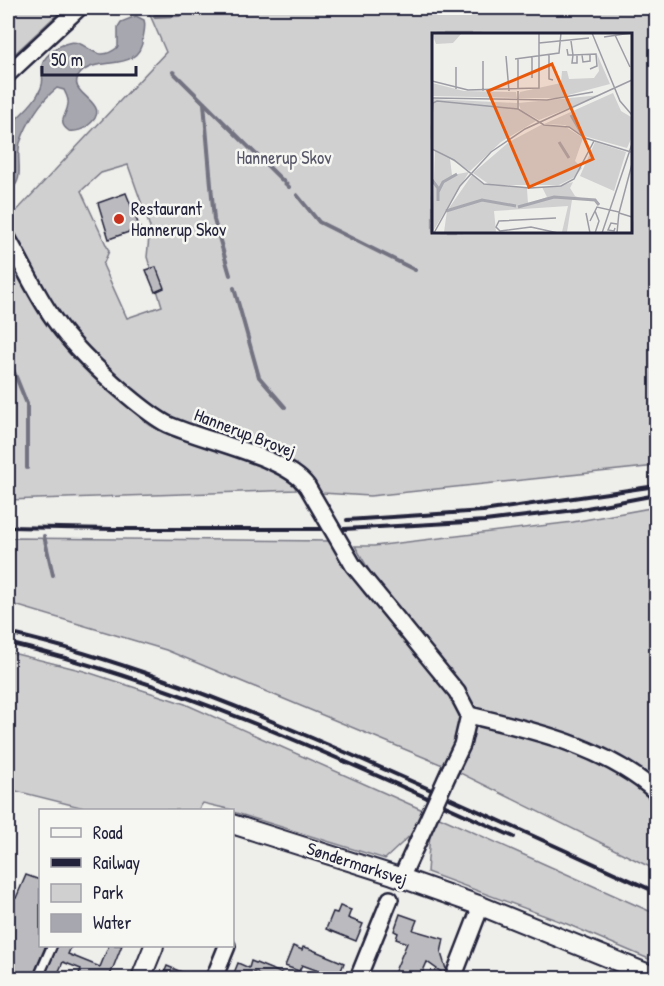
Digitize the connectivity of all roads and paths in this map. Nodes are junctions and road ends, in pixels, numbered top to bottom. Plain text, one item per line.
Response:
1 (79, 8) edge
2 (8, 74) edge
3 (8, 239) edge
4 (469, 715) junction
5 (657, 792) edge
6 (234, 825) edge
7 (401, 878) junction
8 (390, 899) dead end
9 (481, 906) junction
10 (369, 909) dead end
11 (384, 915) junction
12 (51, 947) edge
13 (153, 947) edge
14 (226, 947) edge
15 (657, 977) edge
16 (38, 978) edge
17 (141, 978) edge
18 (214, 978) edge
19 (358, 978) edge
20 (453, 978) edge

1 - 2 street
3 - 4 street, Hannerup Brovej, bridge
4 - 5 street
4 - 7 street, bridge
6 - 7 street, Søndermarksvej
7 - 9 street, Søndermarksvej
8 - 11 street
9 - 15 street, Søndermarksvej
9 - 20 street
10 - 11 street
11 - 19 street
12 - 16 lane
13 - 17 street
14 - 18 street

